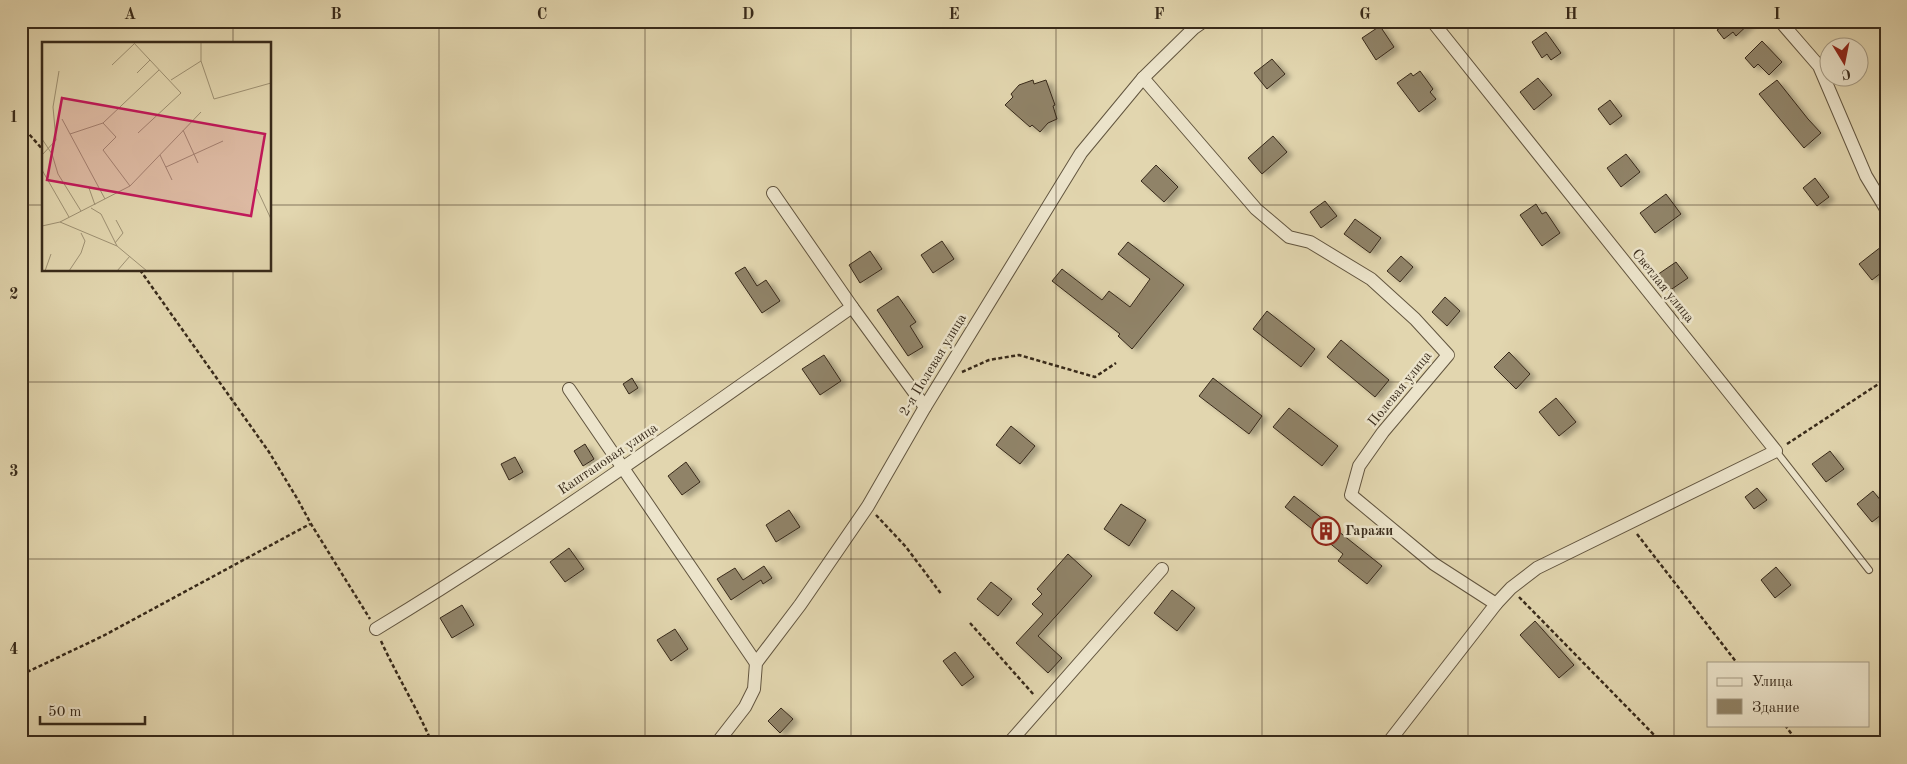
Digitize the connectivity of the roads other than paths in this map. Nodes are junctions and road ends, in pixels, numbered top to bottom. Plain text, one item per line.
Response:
1 (1204, 21) edge
2 (1432, 21) edge
3 (1780, 21) edge
4 (1143, 78) junction
5 (773, 194) dead end
6 (1886, 210) edge
7 (852, 307) junction
8 (569, 389) dead end
9 (925, 407) junction
10 (1776, 451) junction
11 (624, 468) junction
12 (1162, 568) dead end
13 (1869, 570) dead end
14 (1496, 604) junction
15 (376, 629) road end
16 (756, 663) junction
17 (718, 743) edge
18 (1010, 743) edge
19 (1388, 743) edge

1 - 4 street, 2-я Полевая улица
2 - 10 street, Светлая улица
3 - 6 street
4 - 9 street, 2-я Полевая улица
4 - 14 street, Полевая улица
5 - 7 street
7 - 9 street
7 - 11 street, Каштановая улица
8 - 11 street
9 - 16 street, 2-я Полевая улица
10 - 13 lane, Светлая улица
10 - 14 street
11 - 15 street, Каштановая улица
11 - 16 street
12 - 18 street
14 - 19 street
16 - 17 street

